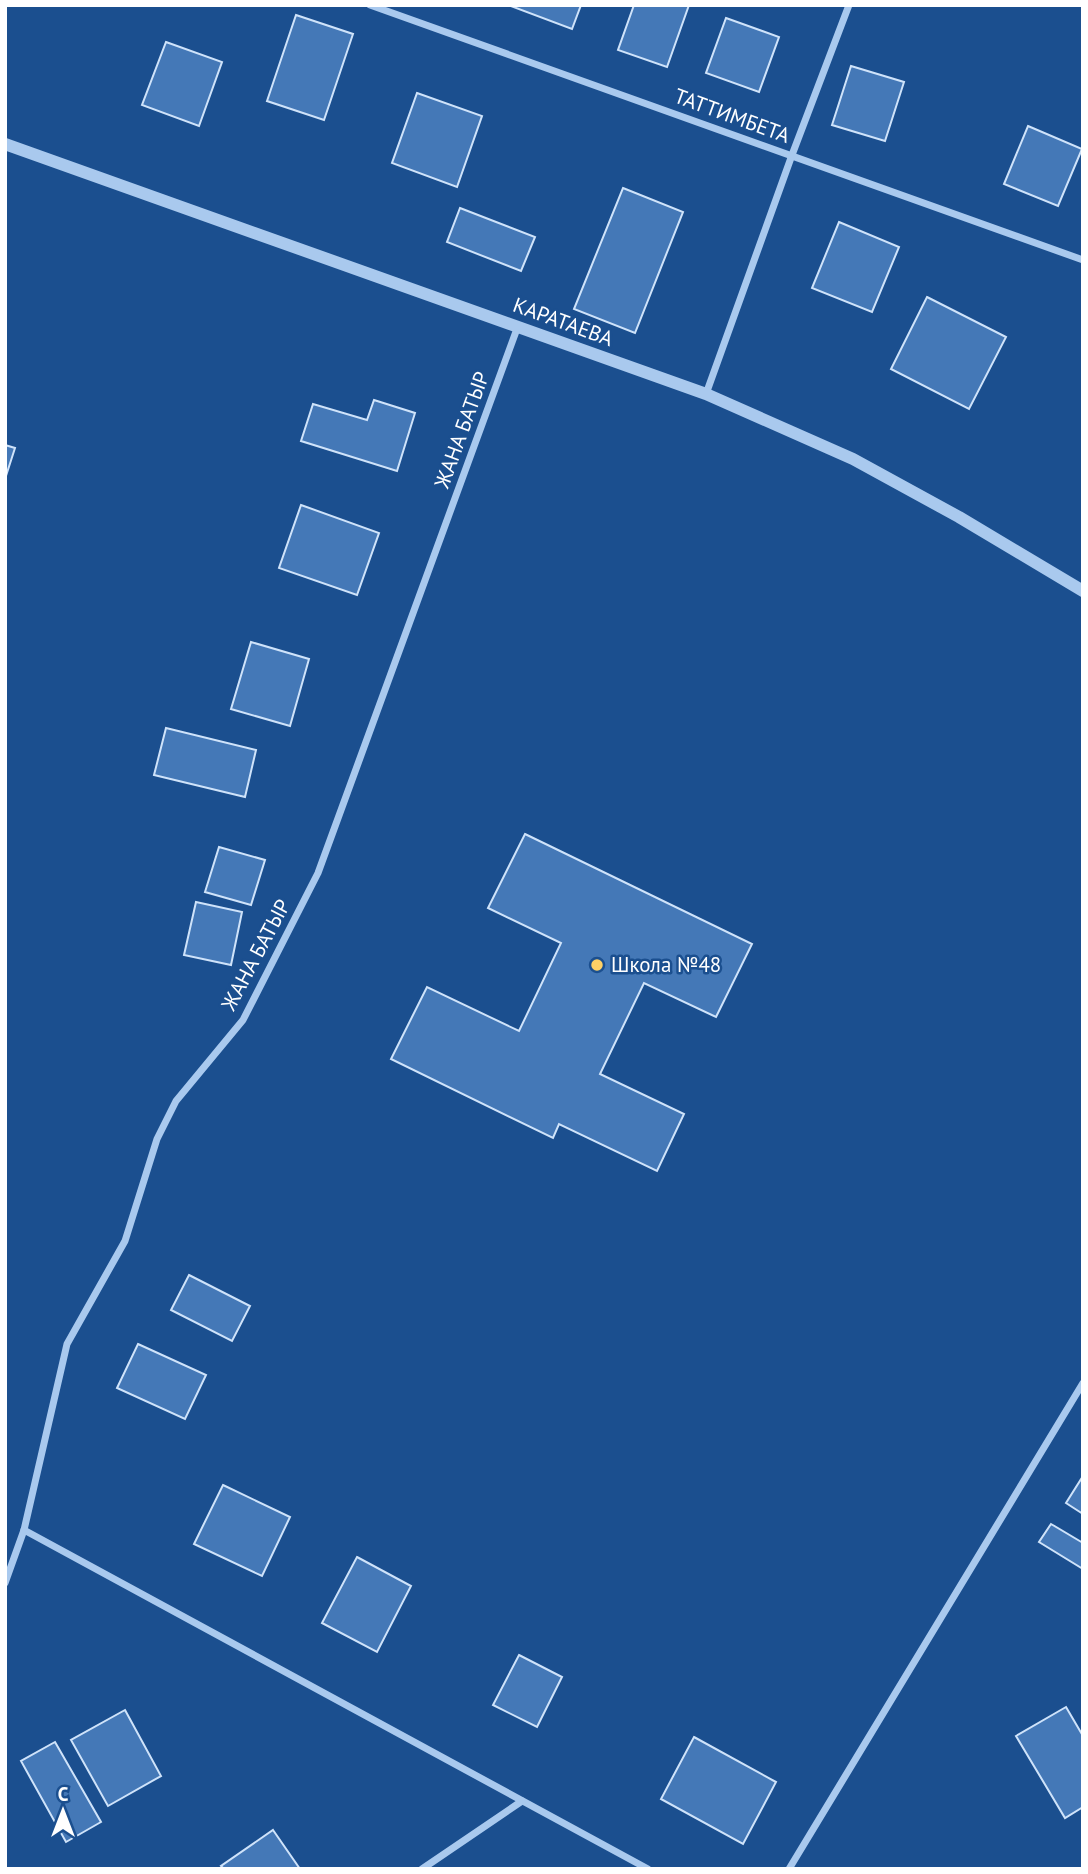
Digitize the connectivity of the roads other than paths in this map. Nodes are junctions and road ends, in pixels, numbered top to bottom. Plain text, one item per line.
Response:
1 (370, 5) edge
2 (849, 5) edge
3 (5, 144) edge
4 (792, 156) junction
5 (1083, 260) edge
6 (518, 326) junction
7 (706, 394) junction
8 (1083, 591) edge
9 (1083, 1383) edge
10 (24, 1530) junction
11 (5, 1583) edge
12 (522, 1801) junction
13 (422, 1869) edge
14 (648, 1869) edge
15 (789, 1869) edge

1 - 4 street, ТАТТИМБЕТА
2 - 4 street
3 - 6 street, КАРАТАЕВА
4 - 5 street, ТАТТИМБЕТА
4 - 7 street
6 - 7 street, КАРАТАЕВА
6 - 10 street, ЖАНА БАТЫР
7 - 8 street, КАРАТАЕВА
9 - 15 street
10 - 11 street, ЖАНА БАТЫР
10 - 12 street
12 - 13 street
12 - 14 street

